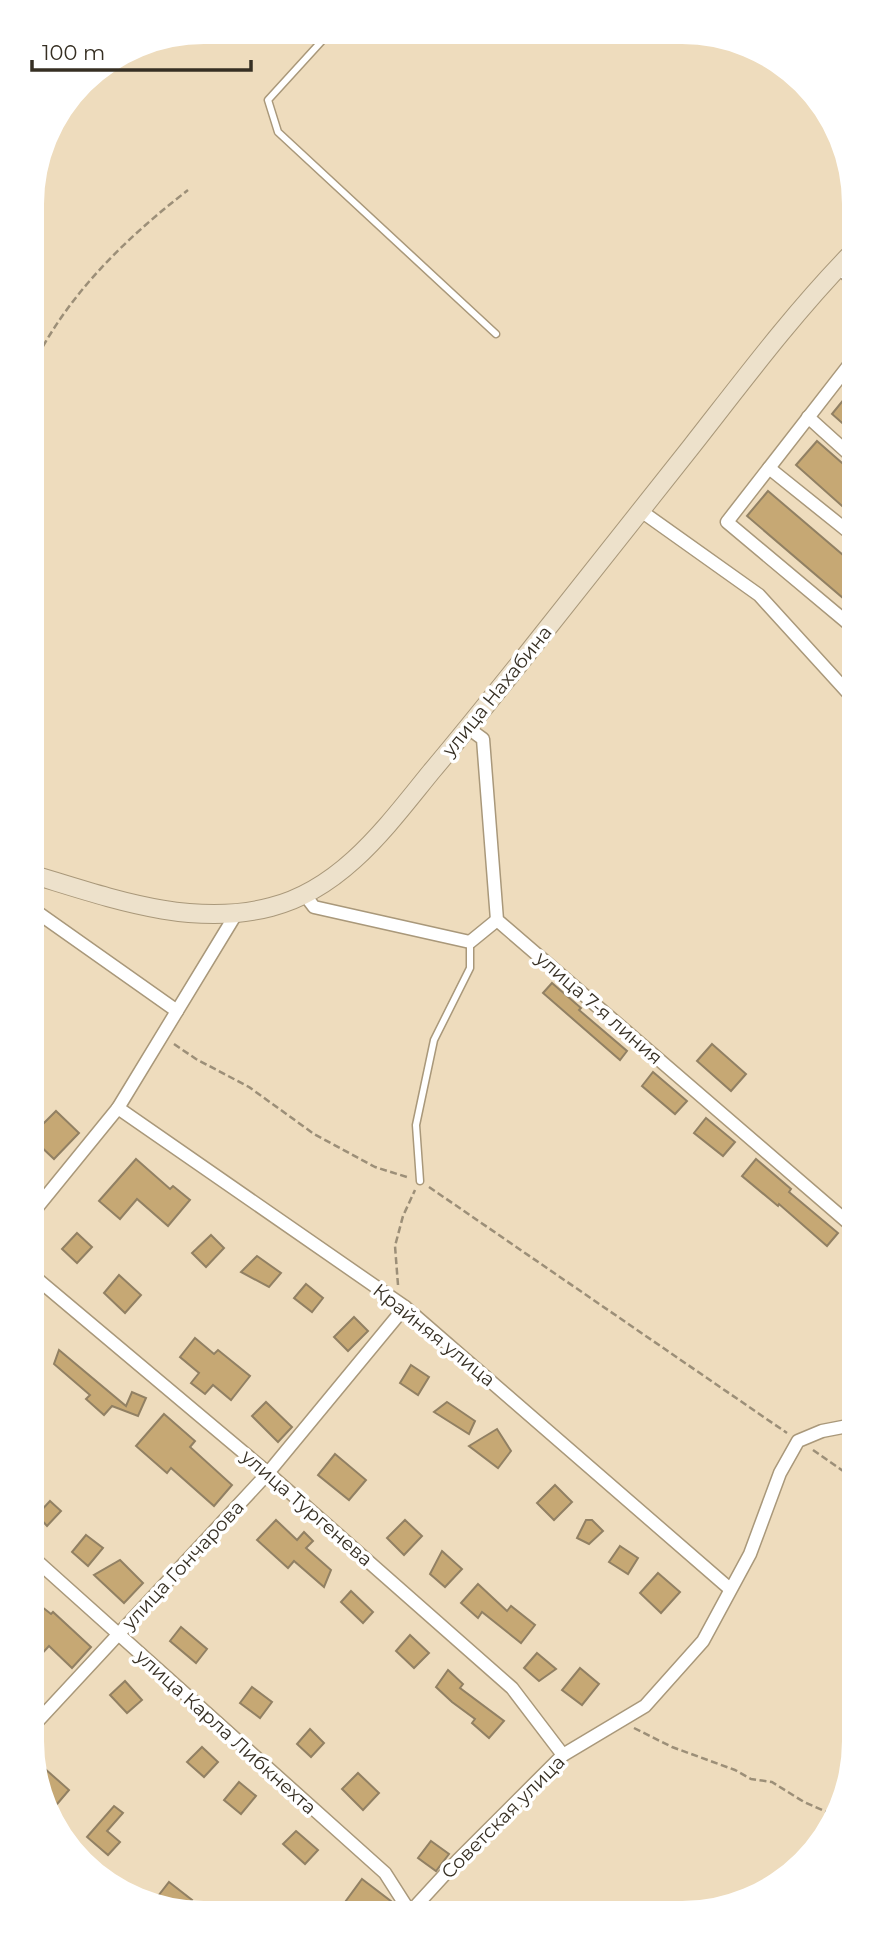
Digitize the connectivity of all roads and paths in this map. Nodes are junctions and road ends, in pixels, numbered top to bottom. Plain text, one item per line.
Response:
1 (319, 44) edge
2 (188, 190) dead end
3 (842, 271) edge
4 (496, 334) dead end
5 (44, 343) edge
6 (842, 374) edge
7 (808, 417) junction
8 (842, 448) edge
9 (769, 468) junction
10 (641, 511) junction
11 (842, 527) edge
12 (842, 618) edge
13 (842, 686) edge
14 (468, 728) junction
15 (44, 878) edge
16 (304, 895) junction
17 (236, 914) junction
18 (44, 917) edge
19 (497, 920) junction
20 (470, 942) junction
21 (177, 1011) junction
22 (162, 1035) junction
23 (118, 1108) junction
24 (420, 1181) junction
25 (44, 1200) edge
26 (842, 1217) edge
27 (44, 1285) edge
28 (405, 1307) junction
29 (842, 1428) edge
30 (798, 1441) junction
31 (842, 1471) edge
32 (268, 1473) junction
33 (44, 1567) edge
34 (730, 1589) junction
35 (118, 1635) junction
36 (44, 1714) edge
37 (623, 1719) junction
38 (562, 1755) junction
39 (826, 1812) edge
40 (403, 1901) edge
41 (421, 1901) edge

1 - 4 lane
2 - 5 path
3 - 10 main road, улица Нахабина
6 - 7 street
7 - 8 street
7 - 9 street
9 - 11 street
9 - 12 street
10 - 13 street
10 - 14 main road, улица Нахабина
14 - 16 main road, улица Нахабина
14 - 19 street
15 - 17 main road, улица Нахабина
16 - 17 main road, улица Нахабина
16 - 20 street
17 - 21 street
18 - 21 street
19 - 20 street
19 - 26 street, улица 7-я линия
20 - 24 lane
21 - 22 street
22 - 23 street
22 - 24 path
23 - 25 street
23 - 28 street, Крайняя улица
24 - 28 path
24 - 30 path
27 - 32 street, улица Тургенева
28 - 32 street, улица Гончарова
28 - 34 street, Крайняя улица
29 - 30 street
30 - 31 path
30 - 34 street, Советская улица
32 - 35 street, улица Гончарова
32 - 38 street, улица Тургенева
33 - 35 street, улица Карла Либкнехта
34 - 37 street, Советская улица
35 - 36 street, улица Гончарова
35 - 40 street, улица Карла Либкнехта
37 - 38 street, Советская улица
37 - 39 path
38 - 41 street, Советская улица

